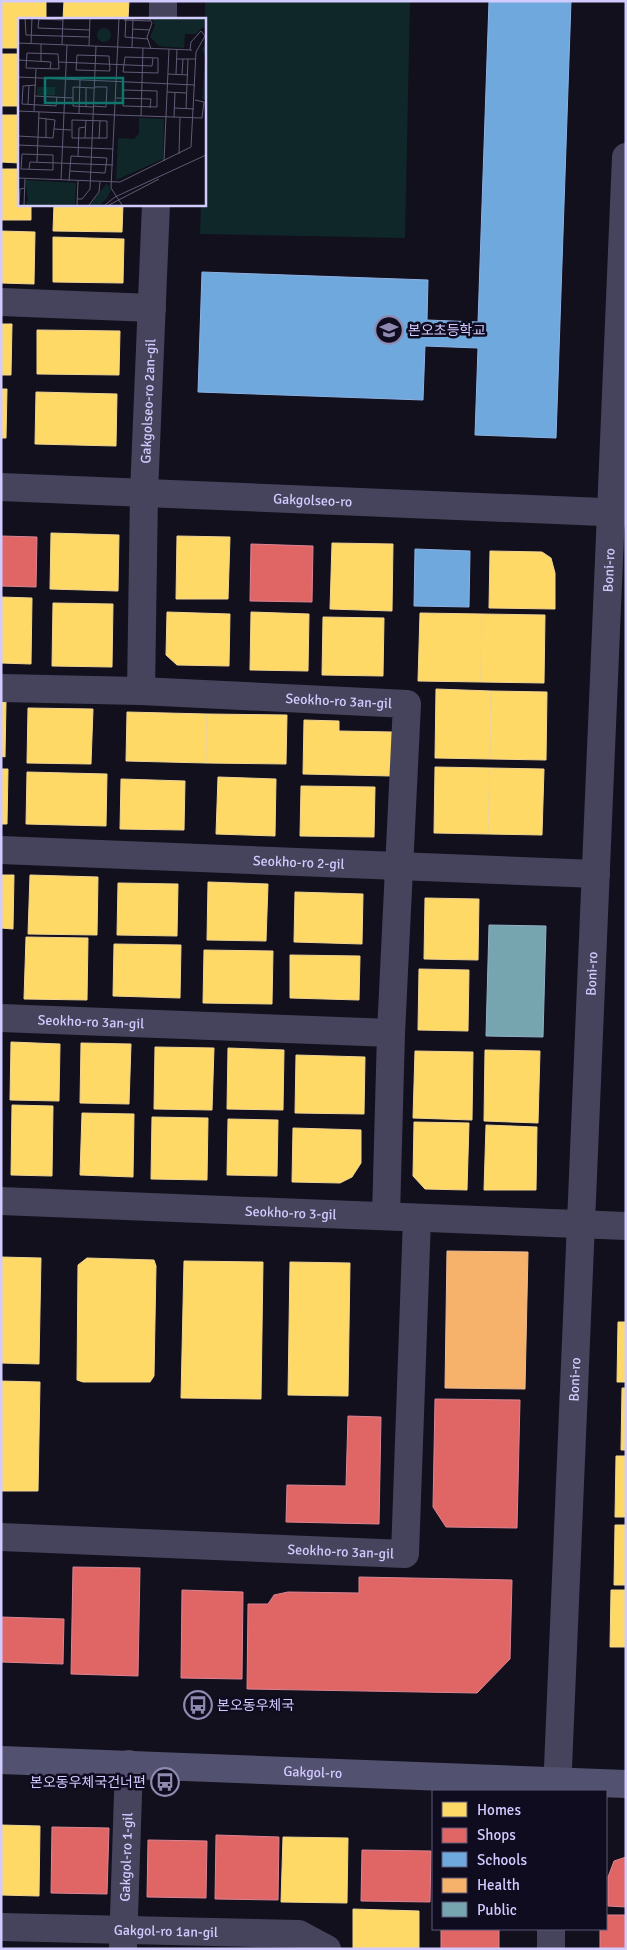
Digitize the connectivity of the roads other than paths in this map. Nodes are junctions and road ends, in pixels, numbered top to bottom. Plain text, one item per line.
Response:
1 (164, 1) edge
2 (163, 18) edge
3 (626, 156) edge
4 (156, 205) edge
5 (1, 302) edge
6 (152, 308) junction
7 (1, 487) edge
8 (144, 494) junction
9 (618, 513) edge
10 (1, 688) edge
11 (141, 691) junction
12 (1, 850) edge
13 (400, 866) junction
14 (596, 874) junction
15 (1, 1018) edge
16 (391, 1033) junction
17 (1, 1201) edge
18 (386, 1216) junction
19 (417, 1218) junction
20 (580, 1224) junction
21 (626, 1226) edge
22 (1, 1537) edge
23 (1, 1760) edge
24 (129, 1764) junction
25 (626, 1784) edge
26 (557, 1787) edge
27 (1, 1927) edge
28 (551, 1930) edge
29 (123, 1939) edge
30 (327, 1949) edge
31 (550, 1949) edge

1 - 2 street
3 - 9 street, Boni-ro
4 - 6 street, Gakgolseo-ro 2an-gil
5 - 6 street
6 - 8 street, Gakgolseo-ro 2an-gil
7 - 8 street, Gakgolseo-ro
8 - 9 street, Gakgolseo-ro
8 - 11 street, Gakgolseo-ro 2an-gil
9 - 14 street, Boni-ro
10 - 11 street, Seokho-ro 3an-gil
11 - 13 street, Seokho-ro 3an-gil
12 - 13 street, Seokho-ro 2-gil
13 - 14 street, Seokho-ro 2-gil
13 - 16 street, Seokho-ro 3an-gil
14 - 20 street, Boni-ro
15 - 16 street, Seokho-ro 3an-gil
16 - 18 street, Seokho-ro 3an-gil
17 - 18 street, Seokho-ro 3-gil
18 - 19 street, Seokho-ro 3-gil
19 - 20 street, Seokho-ro 3-gil
19 - 22 street, Seokho-ro 3an-gil
20 - 21 street, Seokho-ro 3-gil
20 - 26 street, Boni-ro
23 - 24 main road, Gakgol-ro
24 - 26 main road, Gakgol-ro
24 - 29 street, Gakgol-ro 1-gil
25 - 26 main road, Gakgol-ro
27 - 29 street, Gakgol-ro 1an-gil
28 - 31 street
29 - 30 street, Gakgol-ro 1an-gil

